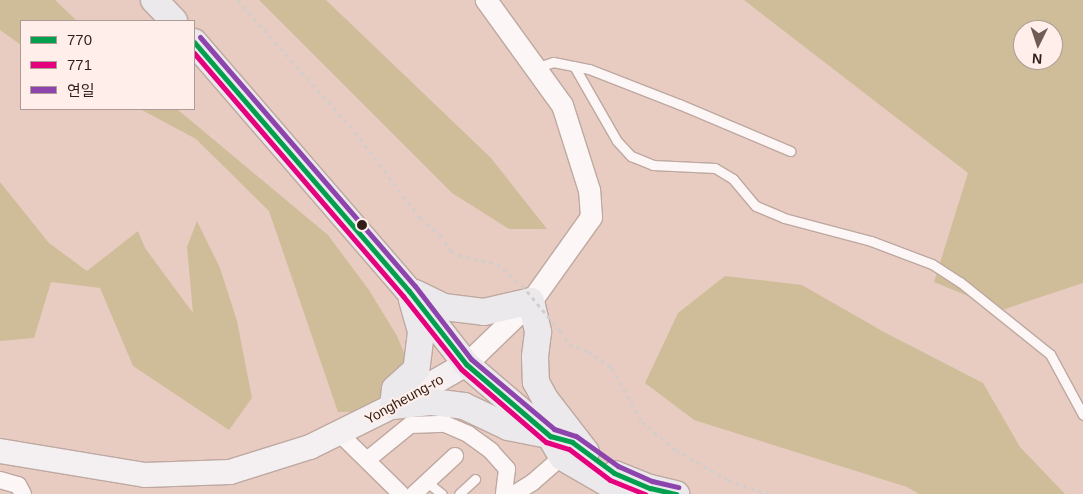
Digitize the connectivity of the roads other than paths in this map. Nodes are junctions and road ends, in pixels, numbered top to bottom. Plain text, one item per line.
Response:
1 (154, 0) edge
2 (486, 0) edge
3 (173, 20) edge
4 (195, 43) edge
5 (574, 66) junction
6 (534, 68) junction
7 (790, 151) dead end
8 (409, 291) junction
9 (526, 293) junction
10 (466, 364) junction
11 (393, 406) junction
12 (1083, 415) edge
13 (339, 433) junction
14 (566, 448) junction
15 (0, 451) edge
16 (455, 456) dead end
17 (367, 460) junction
18 (475, 479) dead end
19 (0, 480) edge
20 (427, 482) junction
21 (23, 494) edge
22 (401, 494) edge
23 (414, 494) edge
24 (442, 494) edge
25 (459, 494) edge
26 (504, 494) edge
27 (514, 494) edge
28 (631, 494) edge
29 (676, 494) edge

1 - 3 main road
2 - 6 street, Yongheung-ro
4 - 8 main road
5 - 6 lane
5 - 7 lane
5 - 12 lane
6 - 9 street, Yongheung-ro
8 - 9 main road
8 - 10 main road
8 - 11 main road
9 - 10 street, Yongheung-ro
9 - 14 main road
10 - 11 main road, Yongheung-ro
10 - 14 main road
11 - 13 main road, Yongheung-ro
11 - 14 main road
13 - 15 main road, Yongheung-ro
13 - 17 street
14 - 27 street
14 - 28 main road
14 - 29 main road
16 - 20 street
17 - 22 street
17 - 26 street
18 - 25 lane
19 - 21 street
20 - 23 street
20 - 24 lane

